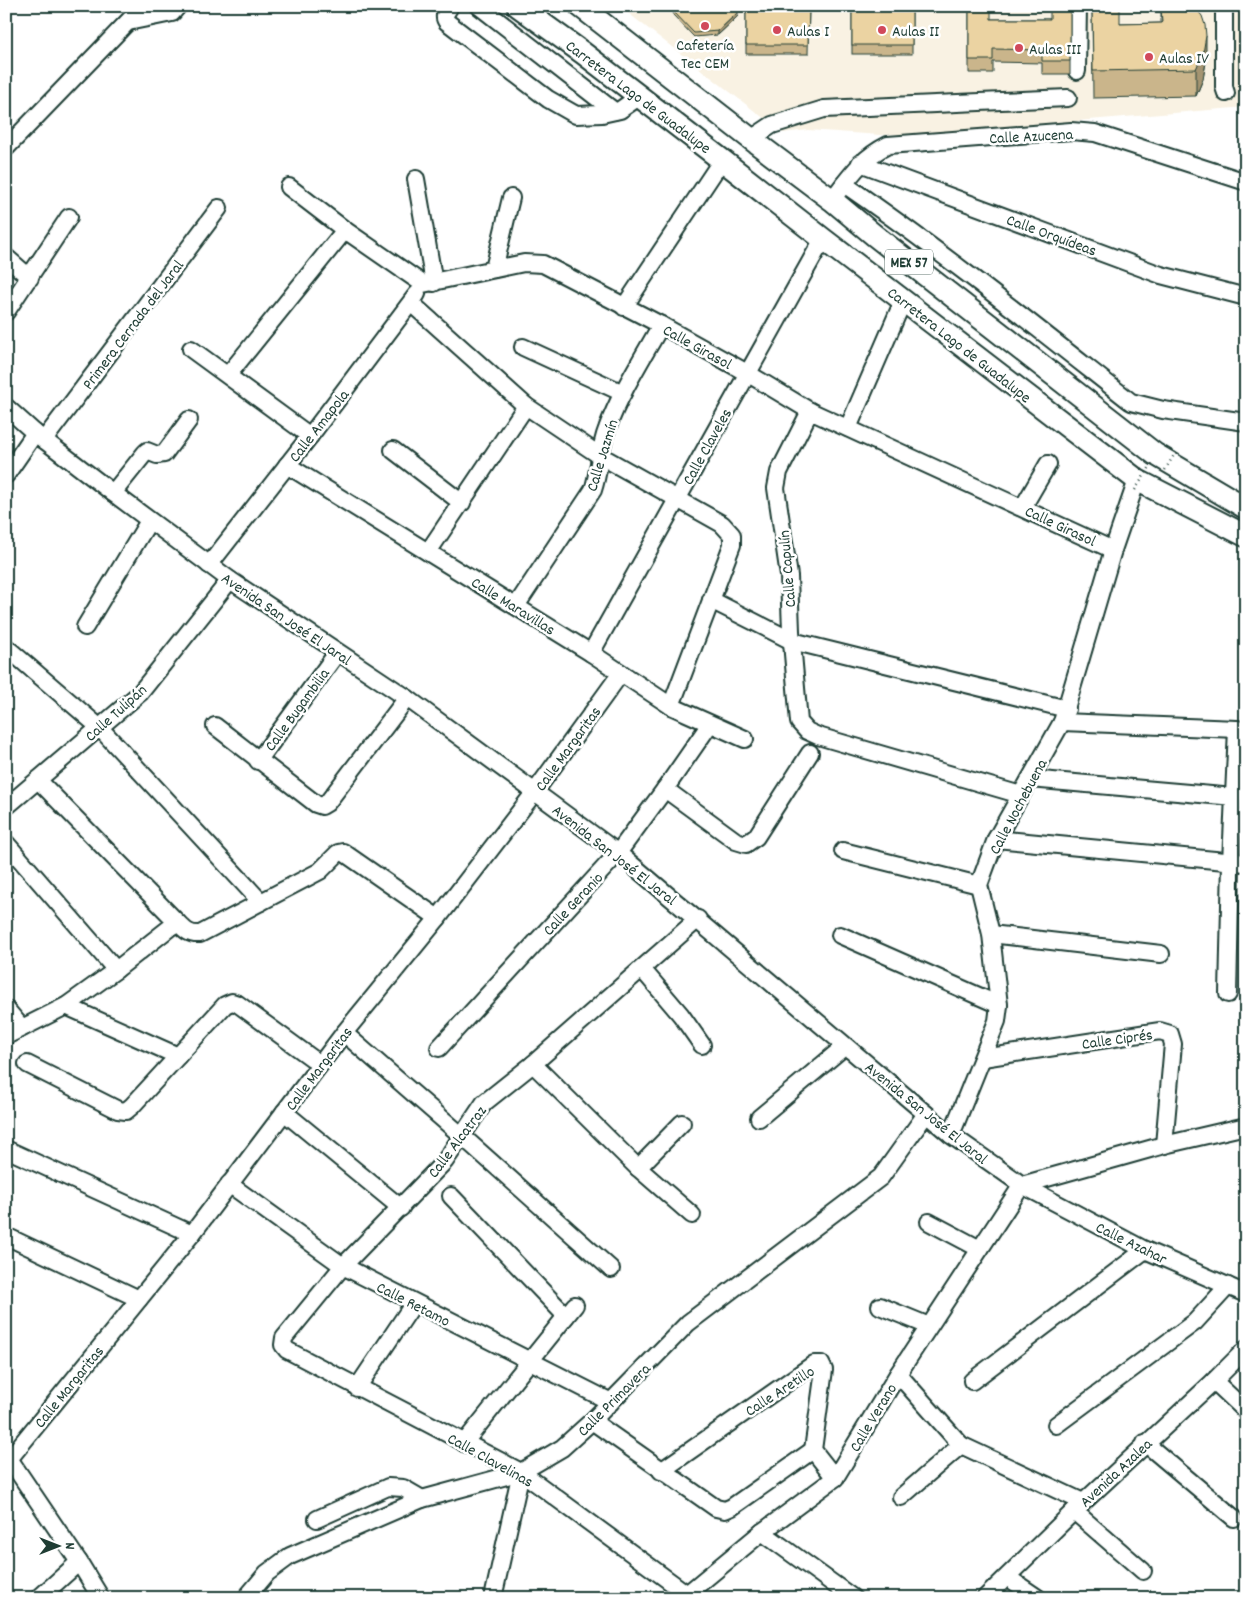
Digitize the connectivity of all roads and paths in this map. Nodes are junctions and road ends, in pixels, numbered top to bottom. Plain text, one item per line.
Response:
1 (143, 6) edge
2 (450, 6) edge
3 (479, 6) edge
4 (518, 6) edge
5 (580, 6) edge
6 (1078, 6) edge
7 (1224, 6) edge
8 (178, 8) edge
9 (128, 22) junction
10 (1077, 71) dead end
11 (1226, 93) dead end
12 (640, 96) junction
13 (1068, 98) dead end
14 (614, 111) junction
15 (750, 139) junction
16 (6, 148) edge
17 (722, 160) junction
18 (860, 163) junction
19 (416, 179) dead end
20 (1246, 182) edge
21 (289, 187) dead end
22 (838, 192) junction
23 (511, 198) dead end
24 (219, 208) dead end
25 (69, 217) dead end
26 (345, 230) junction
27 (874, 235) junction
28 (823, 239) junction
29 (6, 257) edge
30 (855, 263) junction
31 (494, 269) junction
32 (30, 278) junction
33 (428, 283) junction
34 (1246, 297) edge
35 (903, 300) junction
36 (412, 302) junction
37 (624, 307) junction
38 (6, 312) edge
39 (661, 325) junction
40 (523, 347) dead end
41 (191, 349) dead end
42 (747, 373) junction
43 (228, 375) junction
44 (623, 393) junction
45 (1131, 402) junction
46 (526, 406) junction
47 (6, 407) edge
48 (810, 411) junction
49 (190, 420) dead end
50 (1246, 422) edge
51 (1118, 426) junction
52 (848, 428) junction
53 (40, 436) junction
54 (310, 436) junction
55 (393, 450) dead end
56 (1177, 450) dead end
57 (599, 454) junction
58 (1153, 462) dead end
59 (1048, 464) dead end
60 (287, 465) junction
61 (1165, 470) dead end
62 (6, 475) edge
63 (1136, 485) junction
64 (113, 493) junction
65 (677, 498) junction
66 (462, 503) junction
67 (1023, 508) junction
68 (1246, 508) edge
69 (149, 520) junction
70 (1246, 536) edge
71 (1113, 550) junction
72 (428, 552) junction
73 (209, 565) junction
74 (230, 580) junction
75 (711, 600) junction
76 (516, 606) junction
77 (85, 627) dead end
78 (792, 641) junction
79 (6, 647) edge
80 (338, 653) junction
81 (591, 653) junction
82 (621, 673) junction
83 (407, 698) junction
84 (670, 706) junction
85 (1064, 716) junction
86 (710, 724) junction
87 (215, 726) dead end
88 (99, 727) junction
89 (1241, 730) edge
90 (745, 739) dead end
91 (810, 753) dead end
92 (258, 761) junction
93 (1030, 779) junction
94 (38, 780) junction
95 (665, 789) junction
96 (534, 793) junction
97 (1021, 796) junction
98 (1234, 797) junction
99 (10, 798) edge
100 (996, 839) junction
101 (6, 843) edge
102 (843, 850) dead end
103 (618, 853) junction
104 (1238, 863) edge
105 (979, 885) junction
106 (261, 902) junction
107 (438, 918) junction
108 (698, 919) junction
109 (177, 922) junction
110 (991, 934) junction
111 (840, 935) dead end
112 (1161, 954) dead end
113 (116, 970) junction
114 (642, 970) junction
115 (1228, 994) dead end
116 (999, 1005) junction
117 (66, 1006) junction
118 (6, 1009) edge
119 (22, 1028) junction
120 (344, 1033) junction
121 (6, 1036) edge
122 (702, 1045) dead end
123 (844, 1046) junction
124 (439, 1048) dead end
125 (178, 1056) junction
126 (983, 1058) junction
127 (27, 1064) dead end
128 (320, 1064) junction
129 (533, 1064) junction
130 (284, 1112) junction
131 (926, 1114) junction
132 (758, 1118) dead end
133 (682, 1123) dead end
134 (1246, 1126) edge
135 (951, 1135) junction
136 (462, 1136) junction
137 (1164, 1145) junction
138 (6, 1149) edge
139 (638, 1168) junction
140 (229, 1184) junction
141 (1022, 1185) junction
142 (451, 1196) dead end
143 (401, 1208) junction
144 (692, 1215) dead end
145 (929, 1222) dead end
146 (192, 1234) junction
147 (6, 1236) edge
148 (980, 1248) junction
149 (1145, 1250) junction
150 (344, 1266) junction
151 (611, 1269) dead end
152 (1228, 1286) junction
153 (1246, 1294) edge
154 (139, 1299) junction
155 (414, 1302) junction
156 (880, 1306) dead end
157 (929, 1326) junction
158 (283, 1345) joint
159 (1246, 1349) edge
160 (528, 1361) junction
161 (898, 1374) junction
162 (972, 1381) dead end
163 (1214, 1381) junction
164 (357, 1388) junction
165 (611, 1402) junction
166 (1246, 1411) edge
167 (592, 1422) junction
168 (1056, 1424) dead end
169 (464, 1443) junction
170 (1145, 1444) junction
171 (961, 1445) junction
172 (813, 1450) junction
173 (8, 1456) edge
174 (661, 1471) junction
175 (521, 1472) junction
176 (835, 1478) junction
177 (901, 1497) dead end
178 (422, 1499) junction
179 (1078, 1506) junction
180 (1234, 1518) dead end
181 (317, 1519) dead end
182 (762, 1532) junction
183 (79, 1562) junction
184 (1143, 1571) dead end
185 (1007, 1577) junction
186 (687, 1594) junction
187 (40, 1598) edge
188 (101, 1598) edge
189 (246, 1598) edge
190 (493, 1598) edge
191 (671, 1598) edge
192 (853, 1598) edge
193 (986, 1598) edge
194 (1038, 1598) edge

1 - 9 street
2 - 14 street
3 - 14 street
4 - 12 main road, Carretera Lago de Guadalupe / MEX 57
5 - 15 main road, Carretera Lago de Guadalupe / MEX 57
6 - 10 street
7 - 11 street
8 - 9 street
9 - 16 street
12 - 14 street
12 - 17 main road, Carretera Lago de Guadalupe / MEX 57
13 - 15 street
15 - 22 main road, Carretera Lago de Guadalupe / MEX 57
17 - 28 main road, Carretera Lago de Guadalupe / MEX 57
17 - 37 street
18 - 20 street, Calle Azucena
18 - 22 street, Calle Azucena
18 - 34 street, Calle Orquídeas
19 - 33 street
21 - 26 street
22 - 27 main road, Carretera Lago de Guadalupe / MEX 57
22 - 45 street
23 - 31 street
24 - 53 street, Primera Cerrada del Jaral
25 - 32 street
26 - 33 street
26 - 43 street
27 - 30 main road
27 - 51 main road, Carretera Lago de Guadalupe / MEX 57
28 - 30 main road, Carretera Lago de Guadalupe / MEX 57
28 - 42 street, Calle Claveles
29 - 32 street
30 - 35 main road, Carretera Lago de Guadalupe / MEX 57
31 - 33 street, Calle Girasol
31 - 37 street, Calle Girasol
32 - 38 street
33 - 36 street, Calle Amapola
35 - 52 street
35 - 63 main road, Carretera Lago de Guadalupe / MEX 57
36 - 46 street
36 - 54 street, Calle Amapola
37 - 39 street, Calle Girasol
39 - 42 street, Calle Girasol
39 - 44 street, Calle Jazmín
40 - 44 street
41 - 43 street
42 - 48 street, Calle Girasol
42 - 65 street, Calle Claveles
43 - 54 street
44 - 57 street, Calle Jazmín
45 - 50 street
45 - 51 street
46 - 57 street
46 - 66 street
47 - 53 street, Avenida San José El Jaral
48 - 52 street, Calle Girasol
48 - 78 street, Calle Capulín
49 - 64 street
51 - 68 main road, Carretera Lago de Guadalupe / MEX 57
52 - 67 street, Calle Girasol
53 - 62 street, Primera Cerrada del Jaral
53 - 64 street, Avenida San José El Jaral
54 - 60 street, Calle Amapola
55 - 66 street
56 - 61 path, bridge
57 - 65 street
57 - 76 street, Calle Jazmín
58 - 63 path, bridge
59 - 67 street
60 - 72 street, Calle Maravillas
60 - 73 street, Calle Amapola
63 - 70 main road, Carretera Lago de Guadalupe / MEX 57
63 - 71 street, Calle Nochebuena
64 - 69 street, Avenida San José El Jaral
65 - 75 street
65 - 81 street, Calle Claveles
66 - 72 street
67 - 71 street, Calle Girasol
69 - 73 street, Avenida San José El Jaral
69 - 77 street
71 - 85 street, Calle Nochebuena
72 - 76 street, Calle Maravillas
73 - 74 street, Avenida San José El Jaral
74 - 80 street, Avenida San José El Jaral
74 - 88 street, Calle Tulipán
75 - 78 street
75 - 84 street
76 - 81 street, Calle Maravillas
78 - 85 street
78 - 97 street, Calle Capulín
79 - 88 street
80 - 83 street, Avenida San José El Jaral
80 - 92 street, Calle Bugambilia
81 - 82 street, Calle Maravillas
82 - 84 street, Calle Maravillas
82 - 96 street, Calle Margaritas
83 - 92 street, Calle Bugambilia
83 - 96 street, Avenida San José El Jaral
84 - 86 street, Calle Maravillas
85 - 89 street
85 - 93 street, Calle Nochebuena
86 - 90 street, Calle Maravillas
86 - 95 street, Calle Geranio
87 - 92 street
88 - 94 street, Calle Tulipán
88 - 106 street
89 - 98 street
91 - 95 street
93 - 97 street, Calle Nochebuena
93 - 98 street
94 - 99 street, Calle Tulipán
94 - 109 street
95 - 103 street, Calle Geranio
96 - 103 street, Avenida San José El Jaral
96 - 107 street, Calle Margaritas
97 - 100 street, Calle Nochebuena
98 - 104 street
100 - 104 street
100 - 105 street, Calle Nochebuena
101 - 113 street
102 - 105 street
103 - 108 street, Avenida San José El Jaral
103 - 124 street, Calle Geranio
104 - 115 street
105 - 110 street
106 - 107 street
106 - 109 street
107 - 120 street, Calle Margaritas
108 - 114 street, Calle Alcatraz
108 - 123 street, Avenida San José El Jaral
109 - 113 street
110 - 112 street
110 - 116 street
111 - 116 street
113 - 117 street
114 - 122 street
114 - 129 street, Calle Alcatraz
116 - 126 street
117 - 119 street
117 - 125 street
118 - 119 street
119 - 121 street
120 - 128 street, Calle Margaritas
120 - 136 street
123 - 131 street, Avenida San José El Jaral
123 - 132 street
125 - 127 street
125 - 128 street
126 - 135 street
126 - 137 street, Calle Ciprés
128 - 130 street, Calle Margaritas
129 - 136 street, Calle Alcatraz
129 - 139 street
130 - 140 street, Calle Margaritas
130 - 143 street
131 - 135 street, Avenida San José El Jaral
131 - 165 street, Calle Primavera
133 - 139 street
134 - 137 street
135 - 141 street, Avenida San José El Jaral
136 - 143 street, Calle Alcatraz
136 - 151 street
137 - 141 street
138 - 146 street
139 - 144 street
140 - 146 street, Calle Margaritas
140 - 150 street, Calle Retamo
141 - 148 street, Calle Verano
141 - 149 street, Calle Azahar
142 - 160 street
143 - 150 street, Calle Alcatraz
145 - 148 street
146 - 154 street, Calle Margaritas
147 - 154 street
148 - 157 street, Calle Verano
149 - 152 street, Calle Azahar
149 - 162 street
150 - 155 street, Calle Retamo
150 - 158 street, Calle Alcatraz
152 - 153 street, Calle Azahar
152 - 168 street
154 - 173 street, Calle Margaritas
155 - 160 street, Calle Retamo
155 - 164 street
156 - 157 street
157 - 161 street, Calle Verano
158 - 164 street, Calle Clavelinas
159 - 163 street, Avenida Azalea
160 - 165 street, Calle Retamo
160 - 169 street
161 - 171 street
161 - 176 street, Calle Verano
163 - 166 street
163 - 170 street, Avenida Azalea
164 - 169 street, Calle Clavelinas
165 - 167 street, Calle Primavera
167 - 174 street
167 - 175 street, Calle Primavera
169 - 175 street, Calle Clavelinas
170 - 179 street, Avenida Azalea
170 - 180 street
171 - 177 street
171 - 179 street
172 - 174 street
172 - 174 street, Calle Aretillo
172 - 176 street
173 - 183 street
175 - 178 street, Calle Primavera
175 - 186 street, Calle Clavelinas
175 - 190 street
176 - 182 street, Calle Verano
178 - 181 street
178 - 189 street, Calle Primavera
179 - 184 street
179 - 185 street, Avenida Azalea
182 - 186 street, Calle Verano
182 - 192 street
183 - 187 street
183 - 188 street
185 - 193 street, Avenida Azalea
185 - 194 street
186 - 191 street, Calle Verano

